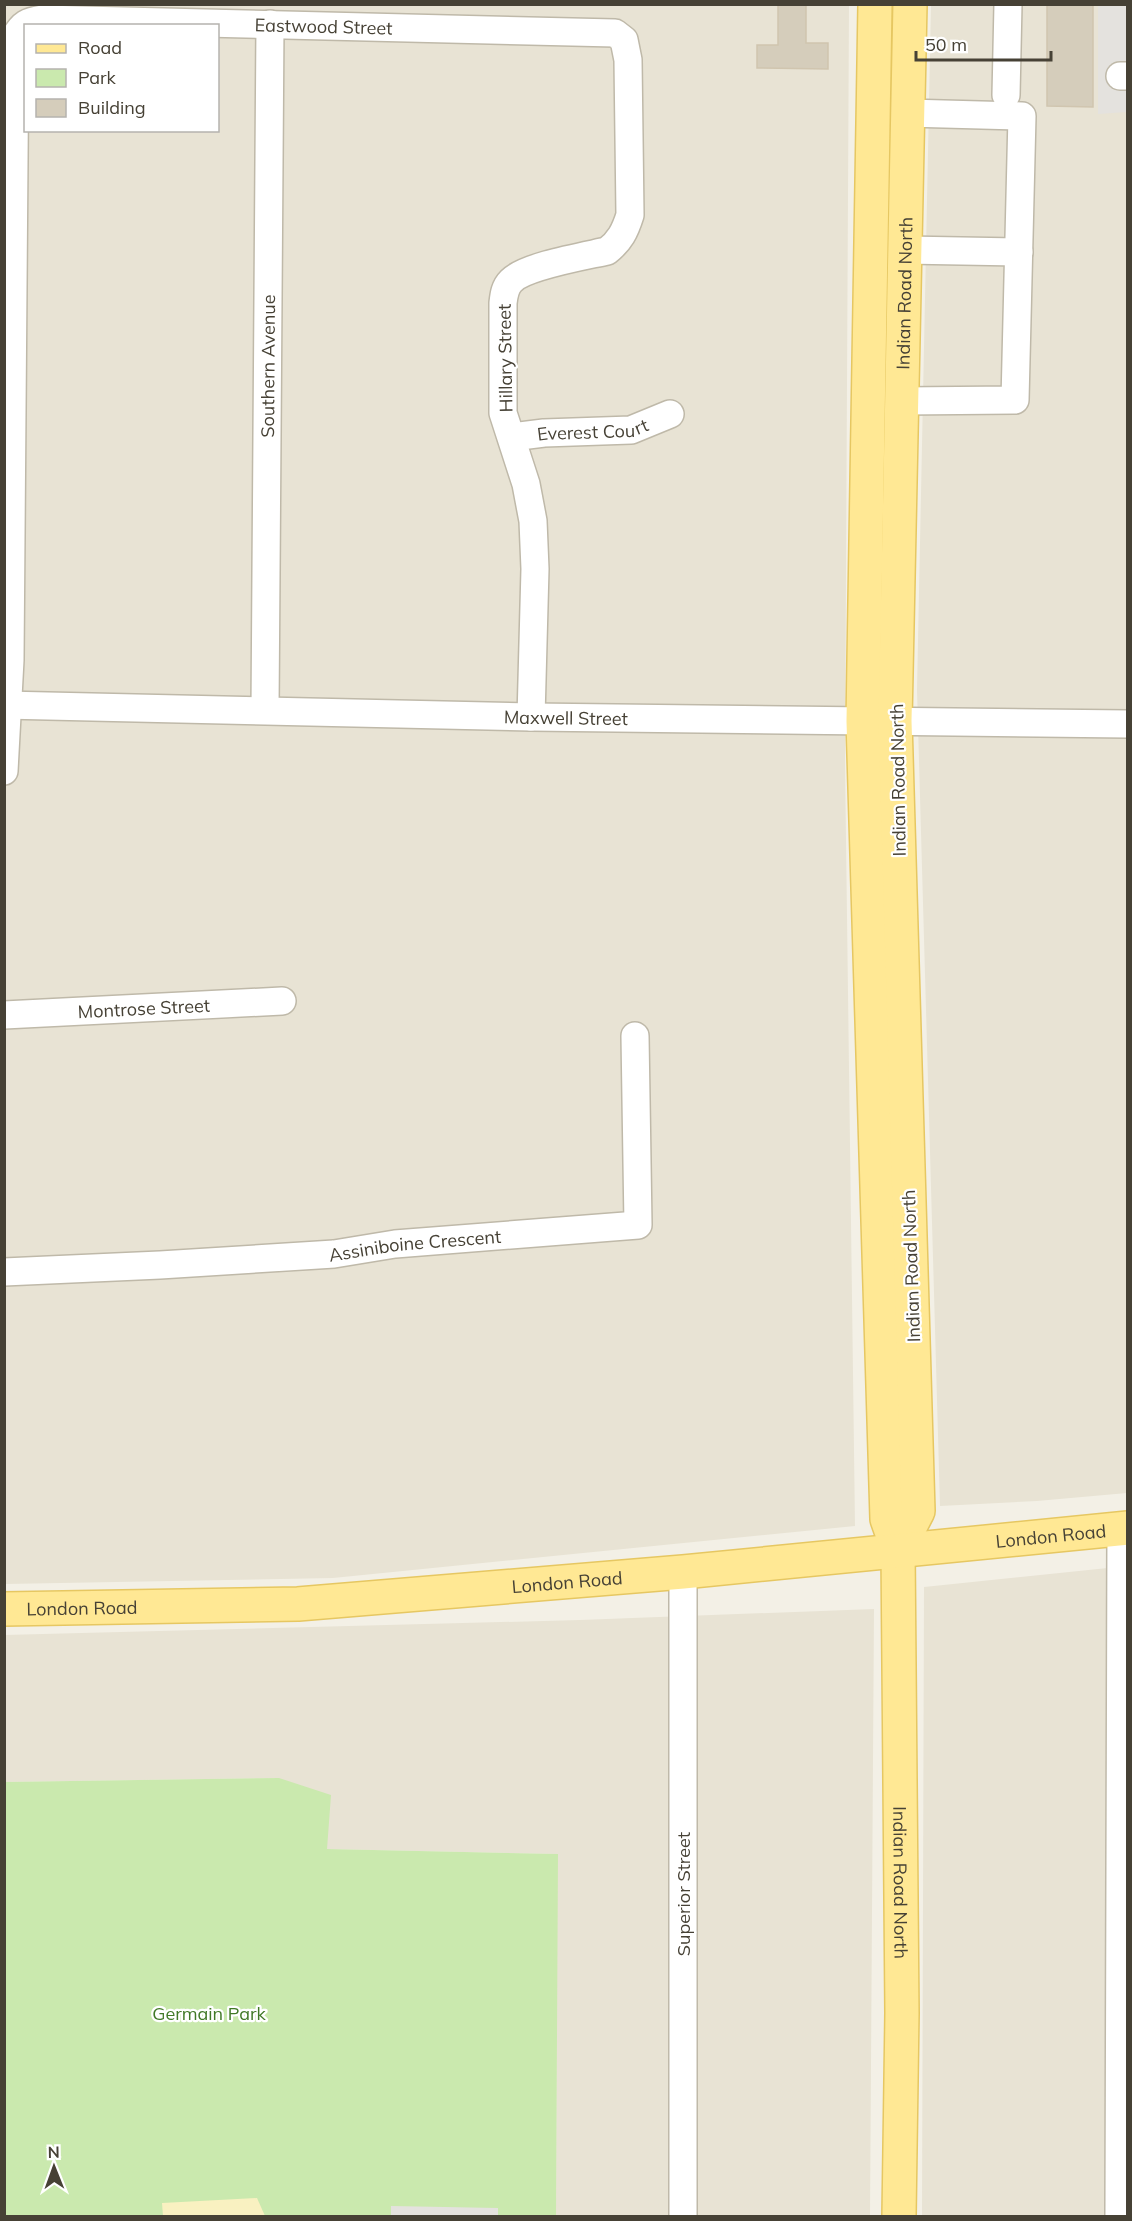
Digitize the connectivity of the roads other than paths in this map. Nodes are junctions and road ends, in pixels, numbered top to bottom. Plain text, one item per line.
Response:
1 (874, 4) edge
2 (909, 4) edge
3 (1008, 4) edge
4 (149, 13) edge
5 (24, 24) edge
6 (24, 24) edge
7 (270, 24) junction
8 (624, 40) joint
9 (1006, 94) dead end
10 (907, 113) junction
11 (9, 218) edge
12 (905, 250) junction
13 (1019, 252) junction
14 (902, 401) junction
15 (670, 414) dead end
16 (512, 437) junction
17 (5, 705) edge
18 (265, 710) junction
19 (531, 717) junction
20 (879, 721) junction
21 (1128, 724) edge
22 (4, 771) edge
23 (282, 1001) dead end
24 (4, 1015) edge
25 (634, 1036) dead end
26 (4, 1272) edge
27 (1124, 1528) edge
28 (898, 1550) junction
29 (683, 1572) junction
30 (4, 1609) edge
31 (1124, 1892) edge
32 (683, 2217) edge
33 (899, 2217) edge
34 (1119, 2217) edge

1 - 20 main road, Indian Road North
2 - 10 main road, Indian Road North
3 - 9 street
4 - 5 street, Eastwood Street
4 - 7 street, Eastwood Street
6 - 11 street, Eastwood Street
7 - 8 street, Eastwood Street
7 - 18 street, Southern Avenue
8 - 16 street, Hillary Street
10 - 12 main road, Indian Road North
10 - 13 street
11 - 17 street
12 - 13 street
12 - 14 main road, Indian Road North
13 - 14 street
14 - 20 main road, Indian Road North
15 - 16 street, Everest Court
16 - 19 street, Hillary Street
17 - 18 street, Maxwell Street
17 - 22 street
18 - 19 street, Maxwell Street
19 - 20 street, Maxwell Street
20 - 21 street, Maxwell Street
20 - 28 main road, Indian Road North
23 - 24 street, Montrose Street
25 - 26 street, Assiniboine Crescent
27 - 28 main road, London Road
27 - 31 street
28 - 29 main road, London Road
28 - 33 main road, Indian Road North
29 - 30 main road, London Road
29 - 32 street, Superior Street
31 - 34 street

